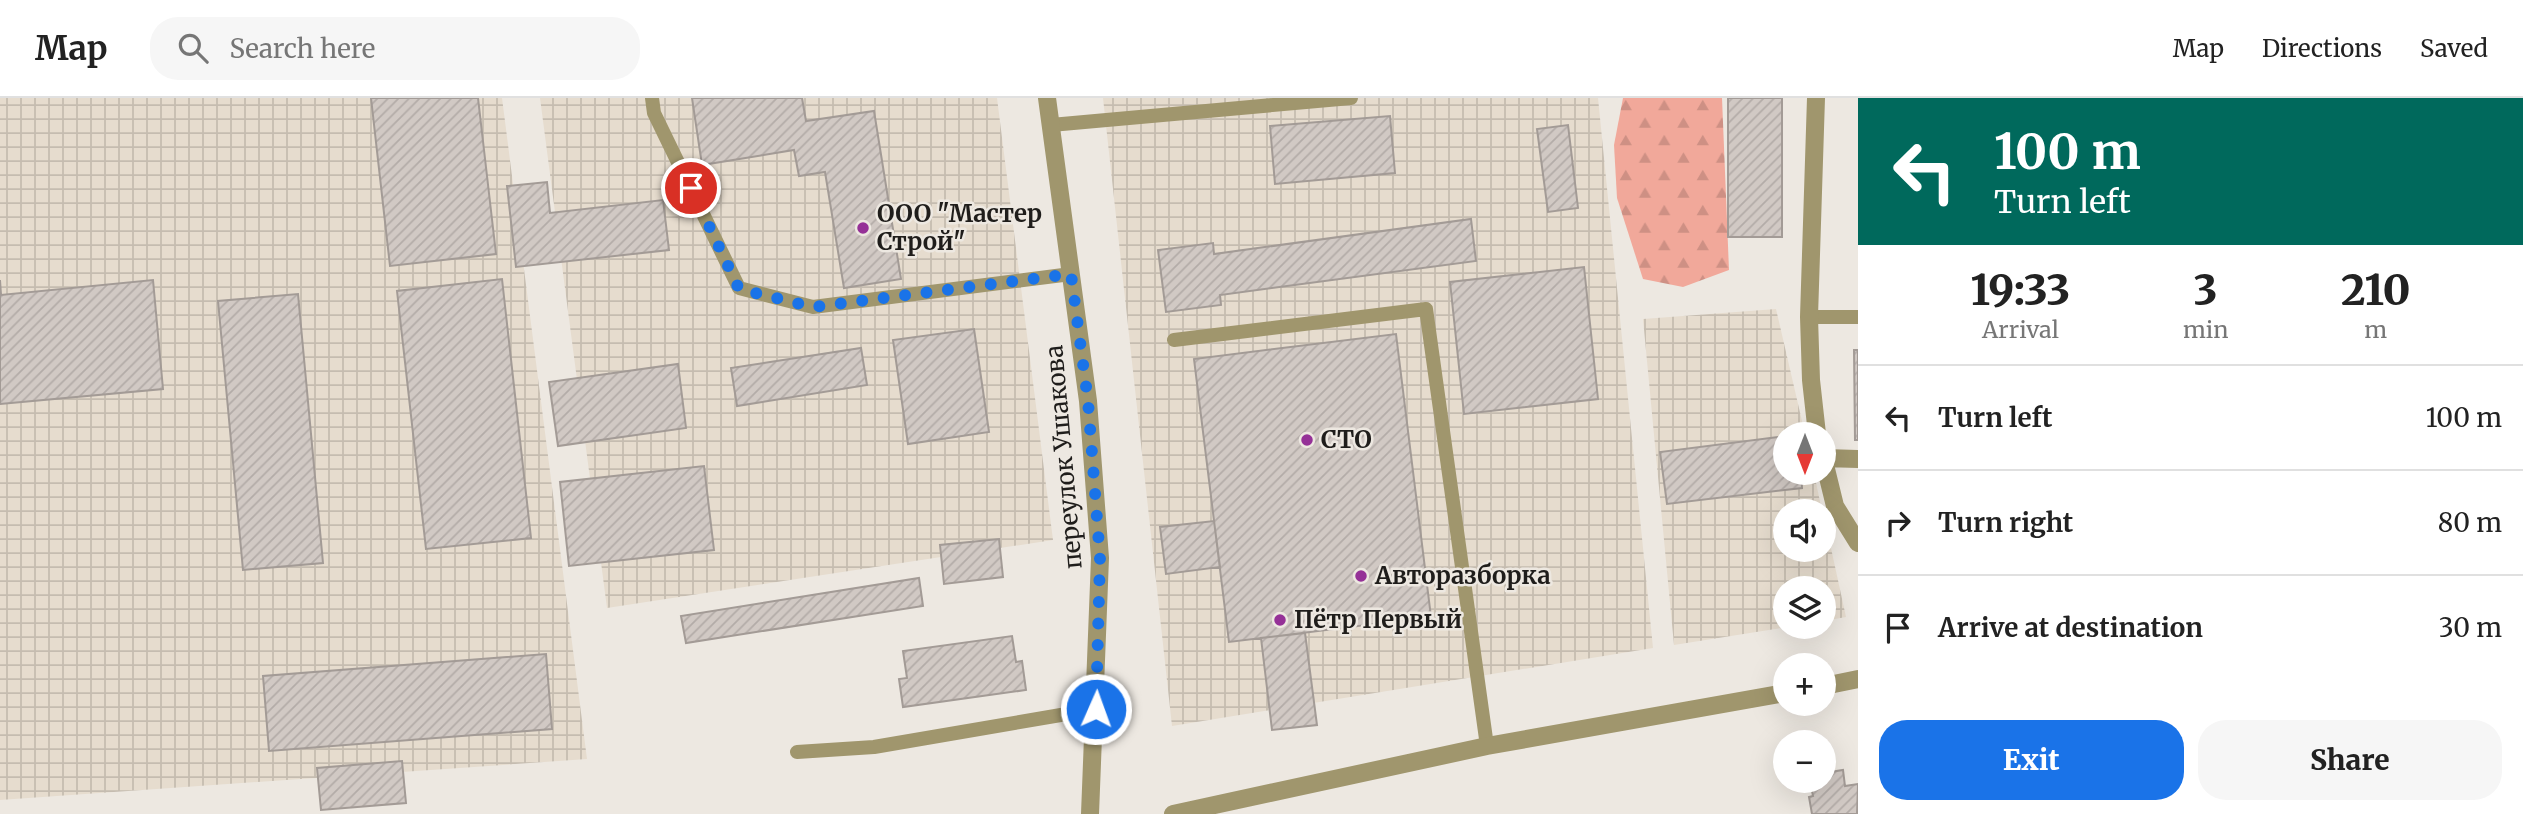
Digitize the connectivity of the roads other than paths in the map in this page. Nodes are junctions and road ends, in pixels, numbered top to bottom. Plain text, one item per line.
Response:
1 (652, 98) edge
2 (1047, 98) edge
3 (1350, 98) edge
4 (1816, 98) edge
5 (1051, 125) junction
6 (1071, 274) junction
7 (1809, 317) junction
8 (1858, 317) edge
9 (1174, 340) dead end
10 (1815, 422) edge
11 (1858, 459) edge
12 (1836, 460) edge
13 (1830, 485) edge
14 (1858, 543) edge
15 (1858, 679) edge
16 (1836, 684) edge
17 (1773, 695) edge
18 (1096, 709) junction
19 (1487, 746) junction
20 (797, 752) dead end
21 (1090, 814) edge
22 (1172, 814) edge

1 - 6 lane
2 - 5 street, переулок Ушакова
3 - 5 lane
4 - 7 street
5 - 6 street, переулок Ушакова
6 - 18 street, переулок Ушакова
7 - 8 lane
7 - 10 street
9 - 19 lane
11 - 12 street
13 - 14 street
15 - 16 street
17 - 19 street
18 - 20 lane
18 - 21 street, переулок Ушакова
19 - 22 street

